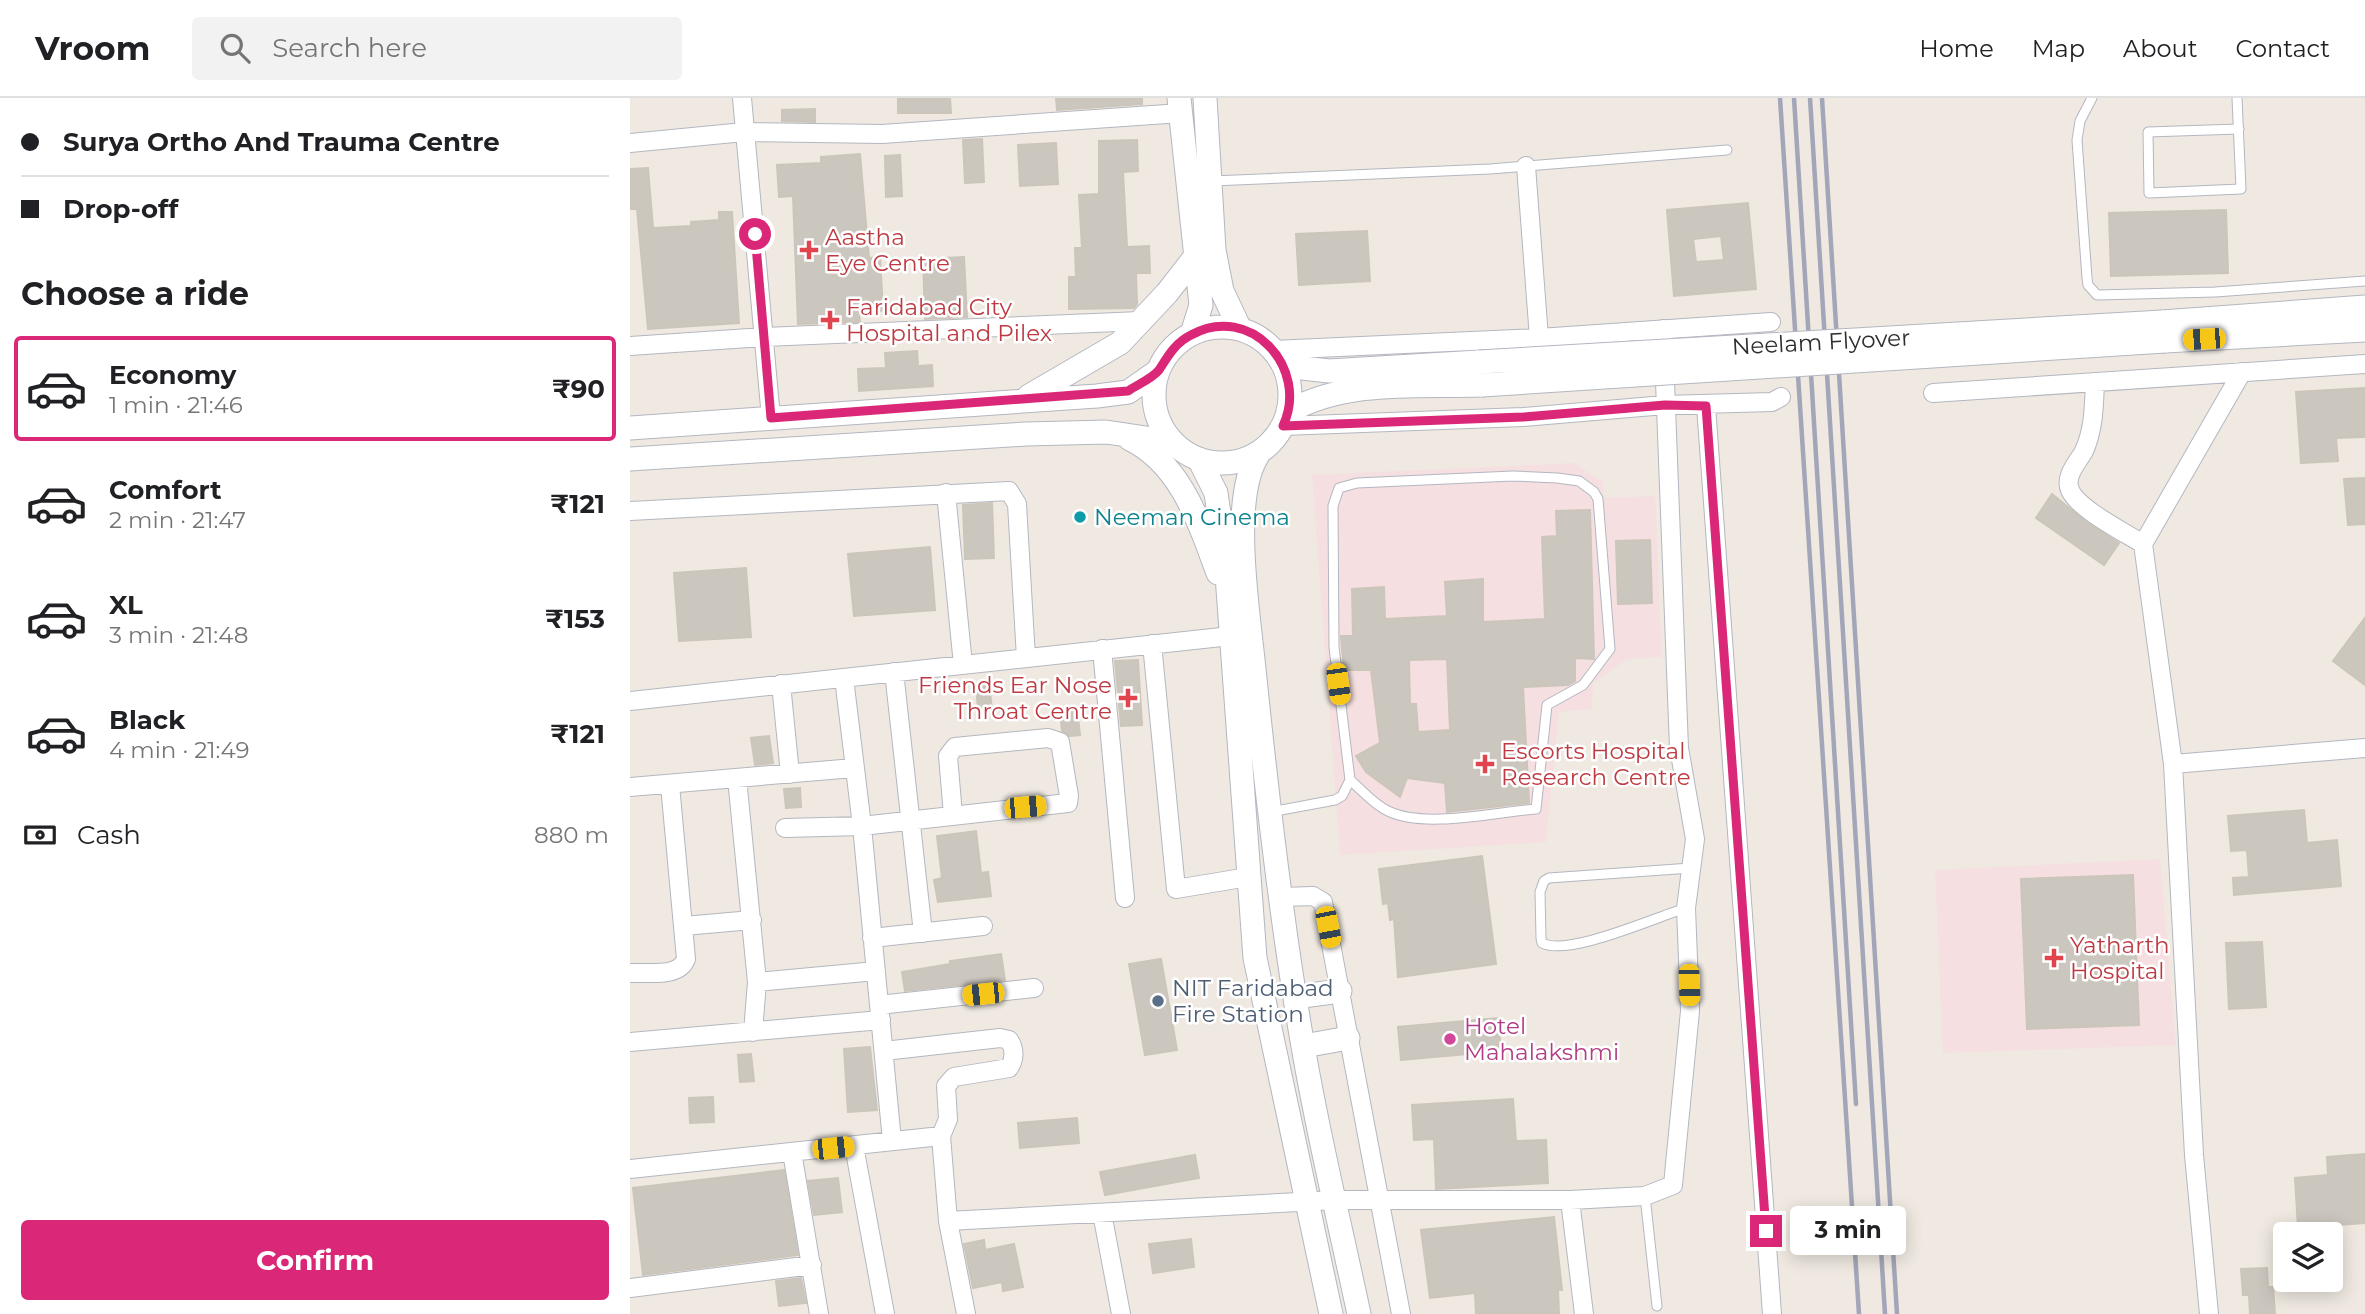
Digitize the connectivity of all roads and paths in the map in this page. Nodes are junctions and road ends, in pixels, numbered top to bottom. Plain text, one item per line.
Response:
1 (742, 98) edge
2 (1205, 98) edge
3 (2091, 98) edge
4 (2238, 98) edge
5 (1180, 106) edge
6 (2239, 129) junction
7 (744, 132) junction
8 (630, 143) edge
9 (1727, 150) dead end
10 (1526, 166) junction
11 (1210, 181) junction
12 (1195, 257) junction
13 (2365, 281) edge
14 (2365, 307) edge
15 (1141, 321) junction
16 (1771, 322) dead end
17 (1240, 329) junction
18 (1663, 329) junction
19 (2365, 330) edge
20 (2164, 331) junction
21 (1192, 334) junction
22 (765, 337) junction
23 (1539, 338) junction
24 (630, 346) edge
25 (1279, 358) junction
26 (2365, 363) edge
27 (1158, 371) junction
28 (2242, 372) junction
29 (2095, 382) junction
30 (1933, 393) dead end
31 (1781, 397) dead end
32 (1020, 401) junction
33 (1665, 405) junction
34 (1706, 406) junction
35 (771, 418) junction
36 (1287, 418) junction
37 (630, 430) edge
38 (1120, 434) junction
39 (1173, 442) junction
40 (1258, 455) junction
41 (631, 459) edge
42 (1199, 459) junction
43 (946, 493) junction
44 (630, 511) edge
45 (2143, 544) junction
46 (1229, 602) junction
47 (1231, 635) junction
48 (1152, 644) junction
49 (1102, 649) junction
50 (1026, 658) junction
51 (963, 665) junction
52 (894, 672) junction
53 (844, 677) junction
54 (781, 684) junction
55 (630, 701) edge
56 (2365, 748) edge
57 (2173, 764) junction
58 (854, 768) junction
59 (790, 774) junction
60 (737, 778) junction
61 (1350, 779) junction
62 (670, 785) junction
63 (630, 788) edge
64 (1269, 812) junction
65 (953, 815) junction
66 (910, 820) junction
67 (862, 826) junction
68 (785, 828) dead end
69 (1691, 868) junction
70 (1248, 877) junction
71 (1125, 898) dead end
72 (1282, 905) junction
73 (1686, 908) junction
74 (1251, 918) junction
75 (752, 920) junction
76 (684, 926) junction
77 (983, 926) dead end
78 (923, 933) junction
79 (872, 939) junction
80 (876, 971) junction
81 (630, 973) edge
82 (757, 982) junction
83 (1034, 988) dead end
84 (1340, 991) junction
85 (1295, 997) junction
86 (880, 1013) junction
87 (753, 1032) junction
88 (1348, 1038) junction
89 (630, 1042) edge
90 (1304, 1046) junction
91 (884, 1051) junction
92 (941, 1136) junction
93 (892, 1142) junction
94 (854, 1146) junction
95 (792, 1152) junction
96 (630, 1170) edge
97 (1645, 1196) junction
98 (1336, 1200) junction
99 (1570, 1200) junction
100 (1378, 1201) junction
101 (1308, 1202) junction
102 (1102, 1213) junction
103 (948, 1221) junction
104 (812, 1265) junction
105 (630, 1288) edge
106 (1657, 1306) dead end
107 (819, 1314) edge
108 (885, 1314) edge
109 (966, 1314) edge
110 (1121, 1314) edge
111 (1331, 1314) edge
112 (1359, 1314) edge
113 (1401, 1314) edge
114 (1584, 1314) edge
115 (1772, 1314) edge
116 (2209, 1314) edge

1 - 7 street
2 - 11 street
3 - 13 lane
4 - 6 lane
5 - 7 street
5 - 12 street
6 - 6 lane
7 - 8 street
7 - 22 street
9 - 10 lane
10 - 11 lane
10 - 23 street
11 - 17 street
12 - 15 street
12 - 21 street
14 - 20 street
15 - 22 street
15 - 32 street
16 - 18 street
17 - 21 street
17 - 25 street
18 - 23 street
18 - 33 street
19 - 20 street
20 - 25 street, Neelam Flyover, bridge
20 - 36 street, Neelam Flyover, bridge
21 - 27 street
22 - 24 street
22 - 35 street
23 - 25 street
25 - 36 street
26 - 28 street
27 - 32 street
27 - 39 street
28 - 29 street
28 - 45 street
29 - 30 street
29 - 45 street
31 - 34 street
32 - 35 street
33 - 34 street
33 - 36 street
33 - 69 street
34 - 115 street
35 - 37 street
36 - 40 street
37 - 41 street
38 - 39 street
38 - 41 street
38 - 46 street
39 - 42 street
40 - 42 street
40 - 64 street
42 - 46 street
43 - 44 street
43 - 50 street
43 - 51 street
45 - 57 street
46 - 47 street
47 - 48 street
47 - 70 street
48 - 49 street
48 - 70 street
49 - 50 street
49 - 71 street
50 - 51 street
51 - 52 street
52 - 53 street
52 - 66 street
53 - 54 street
53 - 58 street
54 - 55 street
54 - 59 street
56 - 57 street
57 - 116 street
58 - 59 street
58 - 67 street
59 - 60 street
60 - 62 street
60 - 75 street
61 - 61 lane
61 - 64 lane
62 - 63 street
62 - 76 street
64 - 72 street
65 - 65 street
65 - 66 street
66 - 67 street
66 - 78 street
67 - 68 street
67 - 79 street
69 - 73 street
69 - 73 lane
70 - 74 street
72 - 74 street
72 - 84 street
72 - 85 street
73 - 97 street
74 - 101 street
75 - 76 street
75 - 82 street
76 - 81 street
77 - 78 street
78 - 79 street
79 - 80 street
80 - 82 street
80 - 86 street
82 - 87 street
83 - 86 street
84 - 85 street
84 - 88 street
85 - 90 street
86 - 87 street
86 - 91 street
87 - 89 street
88 - 90 street
88 - 100 street
90 - 98 street
91 - 92 street
91 - 93 street
92 - 93 street
92 - 103 street
93 - 94 street
94 - 95 street
94 - 108 street
95 - 96 street
95 - 104 street
97 - 99 street
97 - 106 lane
98 - 100 street
98 - 101 street
98 - 112 street
99 - 100 street
99 - 114 street
100 - 113 street
101 - 102 street
101 - 111 street
102 - 103 street
102 - 110 street
103 - 109 street
104 - 105 street
104 - 107 street

